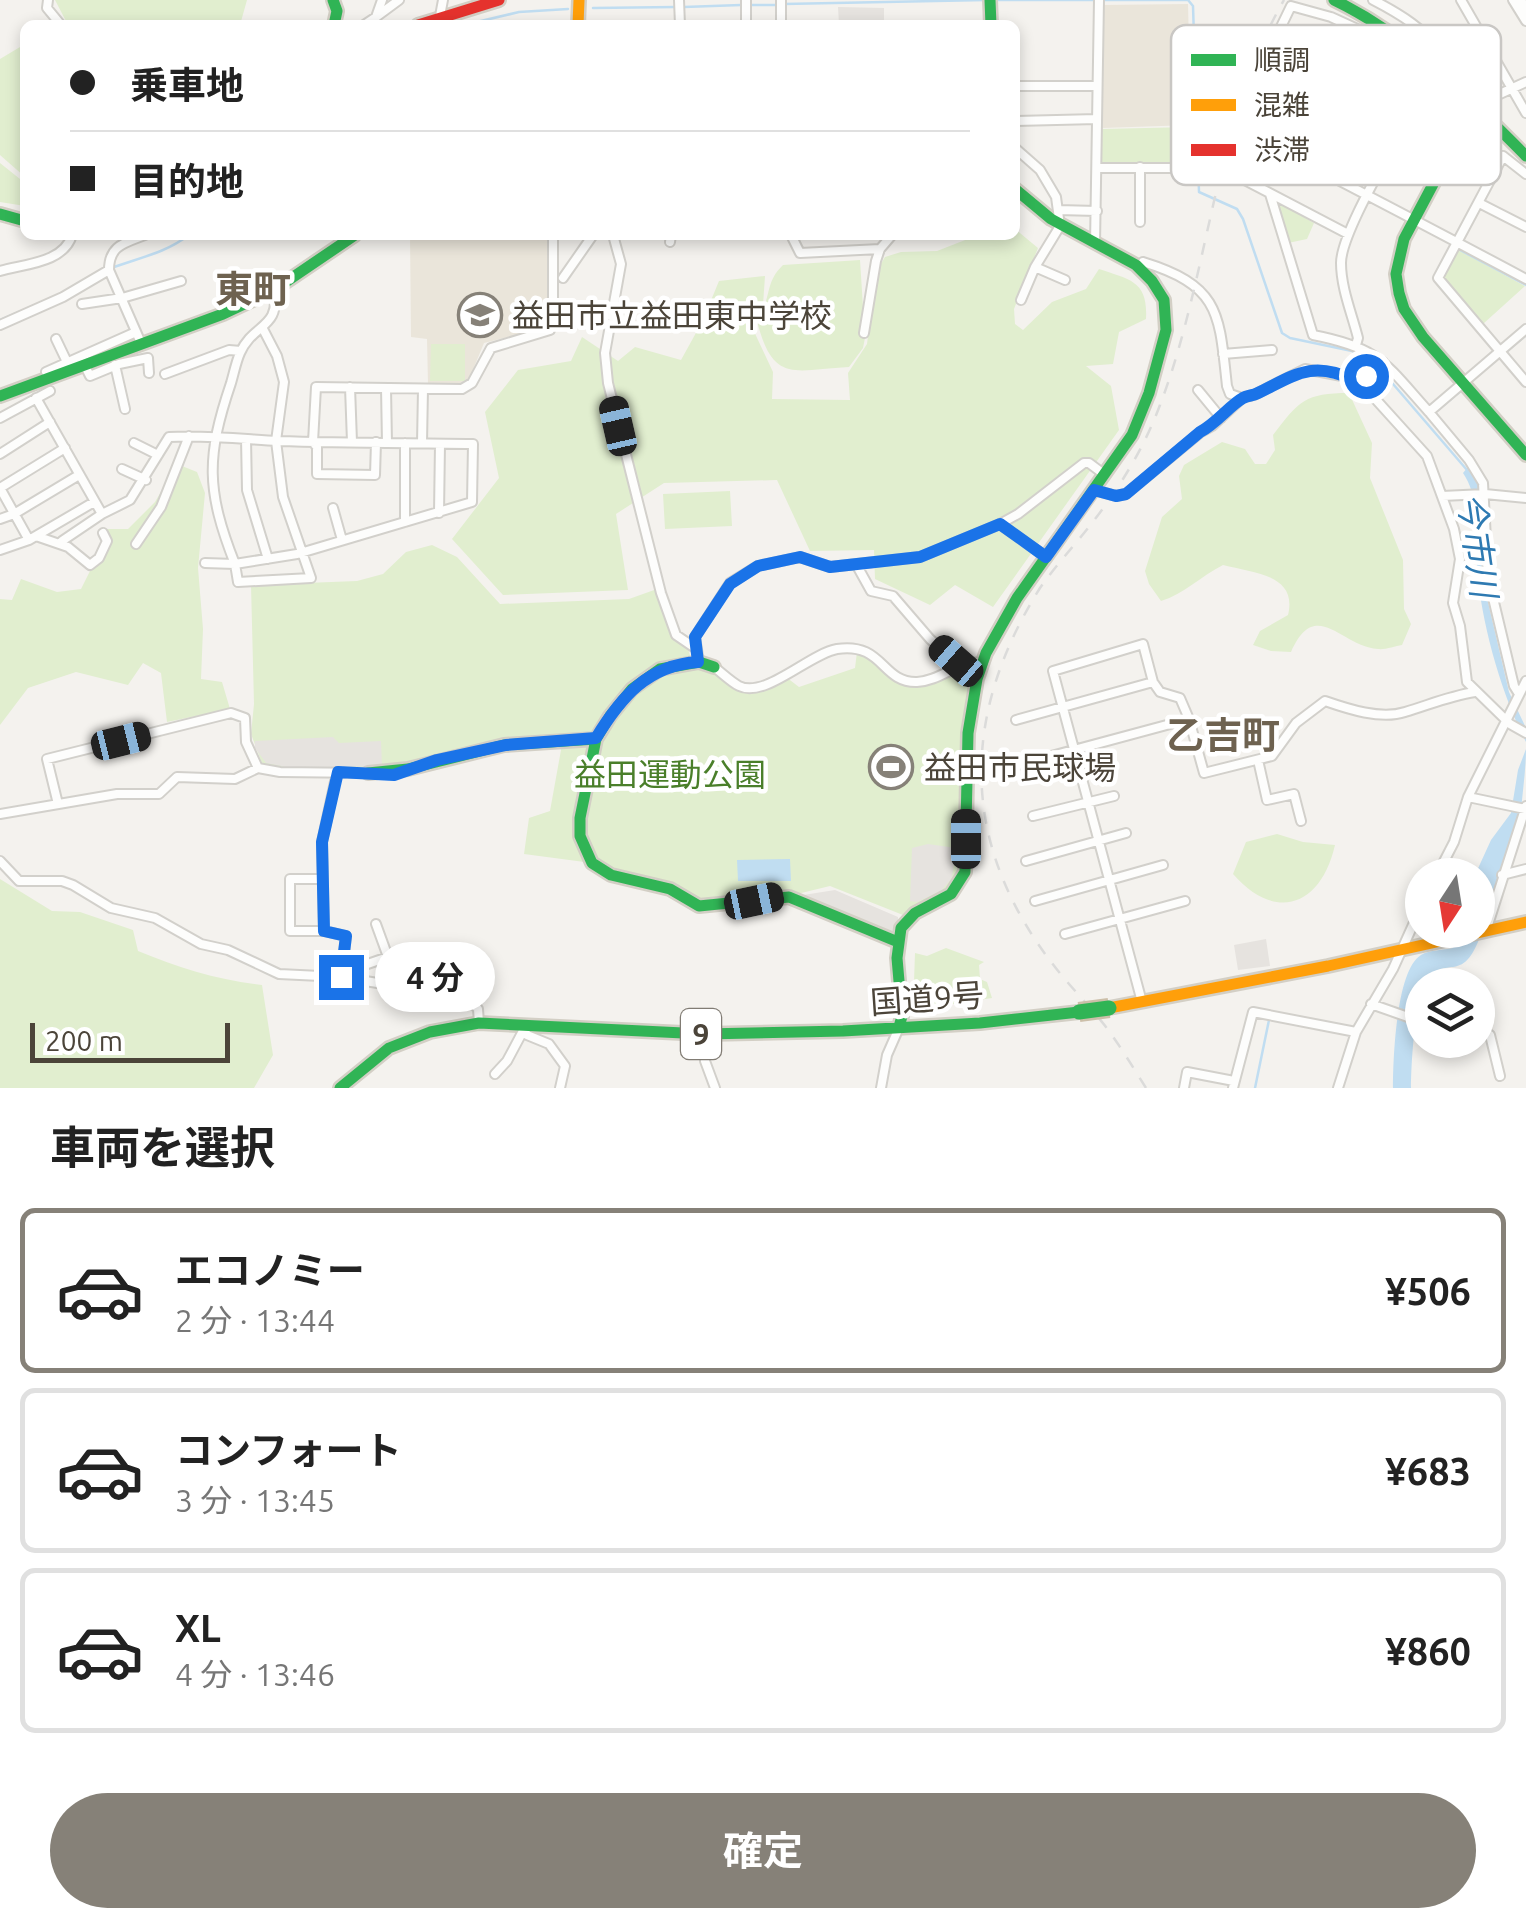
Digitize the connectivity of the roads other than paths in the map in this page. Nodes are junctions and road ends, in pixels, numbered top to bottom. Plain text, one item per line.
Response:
1 (382, 0) edge
2 (400, 0) edge
3 (498, 0) edge
4 (1099, 0) edge
5 (1334, 0) edge
6 (1374, 0) edge
7 (1461, 0) edge
8 (1513, 0) edge
9 (1521, 0) edge
10 (1526, 10) edge
11 (441, 14) edge
12 (376, 17) junction
13 (372, 20) edge
14 (1526, 21) edge
15 (1281, 25) edge
16 (1349, 25) edge
17 (1386, 25) edge
18 (1418, 25) edge
19 (1475, 25) edge
20 (1501, 72) edge
21 (1526, 82) edge
22 (1020, 86) edge
23 (1097, 86) junction
24 (1510, 89) junction
25 (1501, 94) edge
26 (1526, 113) edge
27 (1097, 119) junction
28 (1020, 121) edge
29 (1501, 132) edge
30 (1020, 152) edge
31 (1526, 156) edge
32 (1501, 162) edge
33 (1140, 167) junction
34 (1097, 168) junction
35 (1171, 168) edge
36 (1526, 174) edge
37 (1254, 185) edge
38 (1347, 185) edge
39 (1374, 185) edge
40 (1432, 185) edge
41 (1488, 185) edge
42 (1020, 194) edge
43 (1270, 194) junction
44 (1368, 196) junction
45 (1479, 202) junction
46 (1097, 211) junction
47 (1059, 218) junction
48 (1413, 220) junction
49 (1140, 222) dead end
50 (1526, 227) edge
51 (1348, 234) junction
52 (70, 240) edge
53 (135, 240) edge
54 (347, 240) edge
55 (552, 240) edge
56 (589, 240) edge
57 (614, 240) edge
58 (794, 240) edge
59 (887, 240) edge
60 (1457, 242) junction
61 (1095, 244) junction
62 (880, 248) junction
63 (1036, 267) junction
64 (1142, 267) junction
65 (109, 270) junction
66 (0, 271) edge
67 (562, 278) dead end
68 (1066, 280) dead end
69 (1526, 280) edge
70 (181, 281) dead end
71 (274, 290) junction
72 (122, 298) junction
73 (1021, 300) dead end
74 (82, 304) dead end
75 (553, 308) junction
76 (613, 316) junction
77 (0, 325) edge
78 (262, 327) junction
79 (1526, 330) edge
80 (864, 332) dead end
81 (138, 337) junction
82 (56, 339) dead end
83 (1356, 344) junction
84 (240, 350) junction
85 (1272, 350) dead end
86 (1500, 351) junction
87 (1223, 354) junction
88 (67, 362) junction
89 (1382, 362) junction
90 (84, 364) junction
91 (116, 365) junction
92 (46, 372) dead end
93 (149, 373) dead end
94 (166, 374) dead end
95 (1354, 380) junction
96 (1526, 382) edge
97 (1463, 383) junction
98 (350, 387) junction
99 (386, 388) junction
100 (423, 389) junction
101 (1198, 390) dead end
102 (50, 391) dead end
103 (0, 396) edge
104 (36, 398) junction
105 (1242, 398) junction
106 (126, 410) dead end
107 (1429, 412) junction
108 (0, 418) edge
109 (1221, 418) junction
110 (50, 422) junction
111 (189, 436) junction
112 (214, 438) junction
113 (246, 439) junction
114 (276, 441) junction
115 (313, 442) junction
116 (352, 442) junction
117 (376, 442) junction
118 (386, 442) junction
119 (406, 442) junction
120 (422, 443) junction
121 (134, 444) dead end
122 (440, 444) junction
123 (65, 448) junction
124 (0, 454) edge
125 (158, 454) junction
126 (1526, 455) edge
127 (122, 469) dead end
128 (1105, 475) junction
129 (79, 476) junction
130 (146, 480) junction
131 (1094, 490) junction
132 (1479, 494) junction
133 (1442, 496) junction
134 (1526, 498) edge
135 (94, 502) junction
136 (333, 508) dead end
137 (439, 513) junction
138 (14, 514) junction
139 (102, 514) junction
140 (0, 518) edge
141 (405, 522) junction
142 (1000, 524) junction
143 (103, 533) dead end
144 (32, 538) junction
145 (342, 540) junction
146 (62, 541) dead end
147 (136, 544) dead end
148 (0, 550) edge
149 (300, 552) junction
150 (1046, 557) junction
151 (268, 559) junction
152 (205, 564) dead end
153 (235, 564) junction
154 (856, 564) junction
155 (703, 659) junction
156 (982, 663) junction
157 (961, 666) junction
158 (1526, 680) edge
159 (1153, 682) junction
160 (1475, 692) junction
161 (1518, 697) junction
162 (1062, 707) junction
163 (1508, 718) junction
164 (1189, 719) junction
165 (1016, 720) dead end
166 (1521, 731) edge
167 (596, 738) junction
168 (1073, 750) junction
169 (1258, 760) junction
170 (258, 768) junction
171 (1007, 768) dead end
172 (338, 772) junction
173 (368, 773) joint
174 (1114, 796) dead end
175 (1468, 797) junction
176 (1087, 802) junction
177 (58, 804) junction
178 (1524, 808) edge
179 (0, 814) edge
180 (1033, 816) dead end
181 (1301, 821) dead end
182 (1126, 833) dead end
183 (1098, 840) junction
184 (1446, 858) edge
185 (0, 861) edge
186 (1026, 861) dead end
187 (1162, 865) dead end
188 (1526, 869) edge
189 (1502, 874) junction
190 (323, 879) junction
191 (1109, 880) junction
192 (1495, 896) edge
193 (1035, 900) dead end
194 (1185, 902) dead end
195 (1120, 918) junction
196 (1526, 922) edge
197 (376, 924) dead end
198 (1495, 929) edge
199 (324, 931) junction
200 (1065, 934) dead end
201 (1405, 939) edge
202 (898, 942) junction
203 (1412, 948) edge
204 (1399, 951) junction
205 (341, 977) junction
206 (1142, 1002) junction
207 (1371, 1004) junction
208 (1405, 1017) edge
209 (479, 1023) junction
210 (899, 1027) junction
211 (522, 1028) junction
212 (1356, 1032) junction
213 (704, 1034) junction
214 (1495, 1056) edge
215 (495, 1074) dead end
216 (1500, 1076) dead end
217 (1233, 1085) edge
218 (340, 1088) edge
219 (560, 1088) edge
220 (715, 1088) edge
221 (881, 1088) edge
222 (1184, 1088) edge
223 (1338, 1088) edge

1 - 12 street
2 - 12 street
3 - 11 main road
4 - 23 street
5 - 17 main road
6 - 18 street
7 - 19 street
8 - 14 street
9 - 10 street
12 - 13 street
15 - 16 street
20 - 24 street
21 - 24 street
22 - 23 street
23 - 27 street
24 - 25 street
24 - 26 street
27 - 28 street
27 - 34 street
29 - 31 main road
30 - 47 street
32 - 36 street
33 - 34 street
33 - 35 street
33 - 49 street
34 - 46 street
37 - 43 street
38 - 44 street
39 - 44 street
40 - 48 main road
41 - 45 street
42 - 47 main road
43 - 51 street
43 - 83 street
44 - 48 street
44 - 51 street
45 - 50 street
45 - 60 street
46 - 47 street
46 - 61 street
47 - 61 main road
47 - 63 street
48 - 60 street
48 - 97 main road
51 - 83 street
52 - 66 street
53 - 65 street
54 - 71 main road
55 - 75 street
56 - 67 street
57 - 76 street
58 - 62 street
59 - 62 street
60 - 69 street
60 - 86 street
61 - 64 main road
62 - 80 street
63 - 68 street
63 - 73 street
64 - 87 street
64 - 128 main road
65 - 72 street
65 - 77 street
70 - 72 street
71 - 78 street
71 - 81 main road
72 - 74 street
72 - 81 street
75 - 76 street
75 - 100 street
76 - 155 street
78 - 84 street
78 - 114 street
79 - 86 street
81 - 88 street
81 - 90 main road
82 - 88 street
83 - 89 street
84 - 94 street
84 - 112 street
85 - 87 street
86 - 96 street
86 - 97 street
87 - 105 street
88 - 92 street
89 - 95 street
89 - 107 street
90 - 91 street
90 - 103 main road
91 - 93 street
91 - 106 street
95 - 105 street
95 - 133 street
97 - 107 street
97 - 126 main road
98 - 99 street
98 - 115 street
98 - 116 street
99 - 100 street
99 - 118 street
100 - 120 street
101 - 109 street
102 - 104 street
104 - 108 street
104 - 110 street
105 - 109 street
107 - 132 street
109 - 131 street
110 - 123 street
110 - 124 street
111 - 112 street
111 - 125 street
111 - 147 street
112 - 113 street
112 - 153 street
113 - 114 street
113 - 151 street
114 - 115 street
114 - 149 street
115 - 116 street
115 - 117 street
116 - 117 street
117 - 118 street
118 - 119 street
119 - 120 street
119 - 141 street
120 - 122 street
121 - 125 street
122 - 137 street
122 - 137 street
123 - 129 street
123 - 138 street
125 - 130 street
127 - 130 street
128 - 131 main road
128 - 142 street
129 - 135 street
129 - 138 street
130 - 139 street
131 - 150 main road
132 - 133 street
132 - 134 street
132 - 161 street
133 - 160 street
135 - 139 street
135 - 144 street
136 - 145 street
137 - 141 street
138 - 140 street
138 - 144 street
139 - 146 street
141 - 145 street
142 - 150 street
142 - 154 street
143 - 144 street
144 - 148 street
145 - 149 street
149 - 151 street
149 - 153 street
150 - 156 main road
151 - 153 street
152 - 153 street
154 - 155 street
154 - 157 street
155 - 157 street
155 - 167 main road
156 - 157 street
156 - 202 main road
158 - 161 street
159 - 162 street
159 - 162 street
159 - 164 street
160 - 163 street
160 - 169 street
161 - 163 street
162 - 165 street
162 - 168 street
163 - 166 street
163 - 175 street
164 - 168 street
164 - 169 street
167 - 173 main road
167 - 202 main road
168 - 171 street
168 - 176 street
169 - 181 street
170 - 172 street
170 - 177 street
170 - 177 street
172 - 173 street
172 - 190 street
174 - 176 street
175 - 178 street
175 - 184 street
176 - 180 street
176 - 183 street
177 - 179 street
178 - 189 street
182 - 183 street
183 - 186 street
183 - 191 street
185 - 205 street
187 - 191 street
188 - 189 street
189 - 192 street
190 - 199 street
190 - 199 street
191 - 193 street
191 - 195 street
194 - 195 street
195 - 200 street
195 - 206 street
196 - 198 main road, 国道9号 / 9
197 - 205 street
199 - 205 street
201 - 204 street
202 - 210 main road
203 - 204 main road, 国道9号 / 9
204 - 206 main road, 国道9号 / 9
204 - 207 street
205 - 209 street
206 - 210 main road, 国道9号 / 9, bridge
207 - 208 street
207 - 212 street
209 - 211 main road, 国道9号 / 9
209 - 218 main road, 国道9号 / 9
210 - 213 main road, 国道9号 / 9
210 - 221 street
211 - 213 main road, 国道9号 / 9
211 - 215 street
211 - 219 street
212 - 217 street
212 - 223 street
213 - 220 street
214 - 216 street
217 - 222 street

